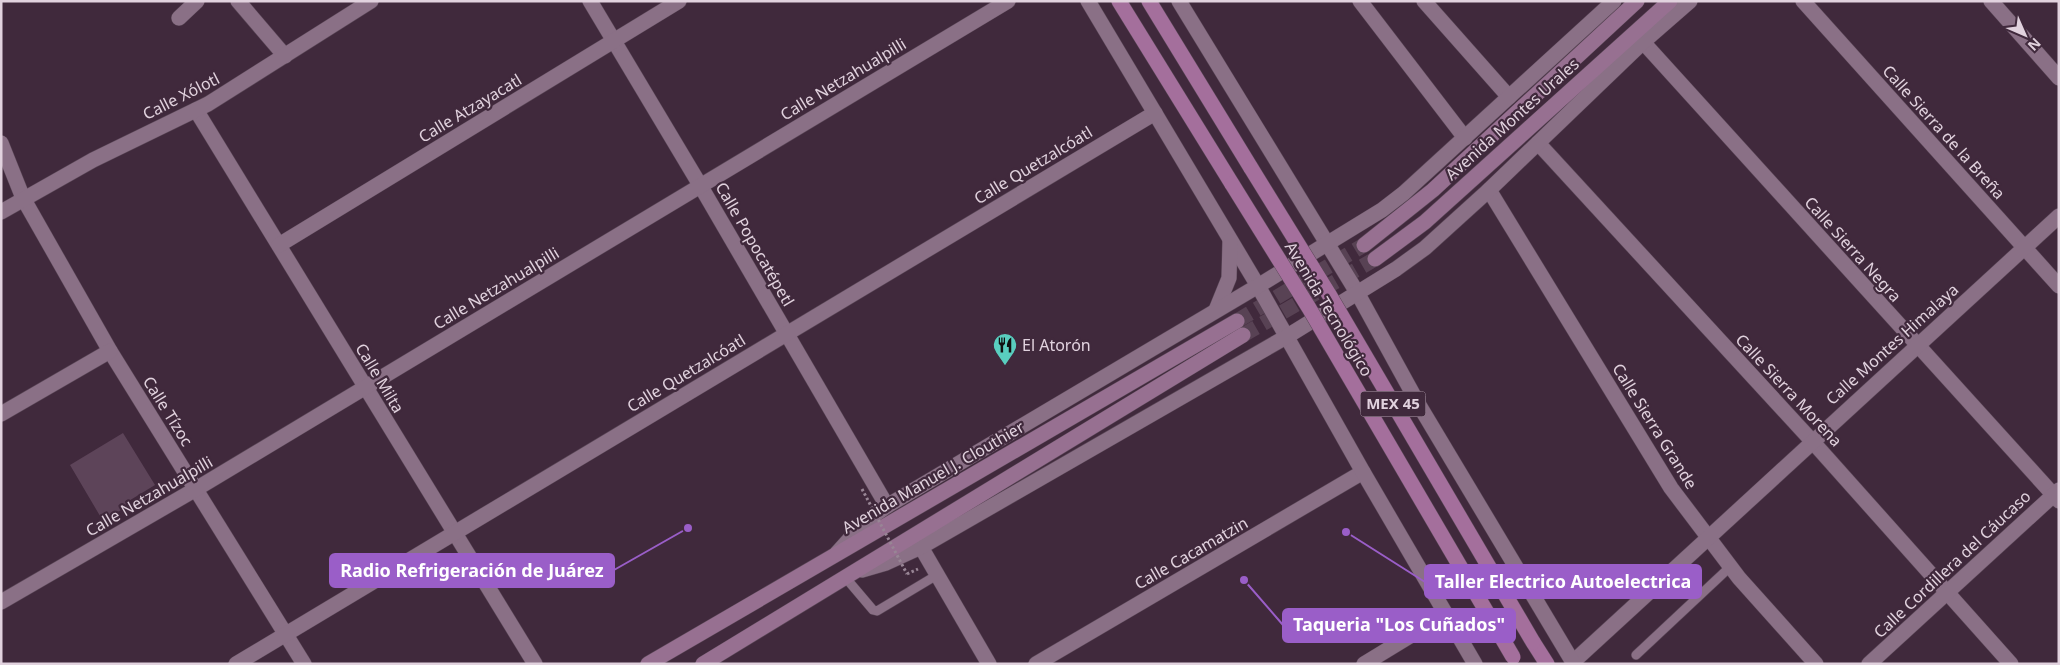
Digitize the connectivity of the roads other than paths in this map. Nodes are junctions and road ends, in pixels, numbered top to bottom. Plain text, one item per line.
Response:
1 (197, 1) edge
2 (238, 1) edge
3 (371, 1) edge
4 (590, 1) edge
5 (679, 1) edge
6 (1008, 1) edge
7 (1088, 1) edge
8 (1119, 1) edge
9 (1149, 1) edge
10 (1179, 1) edge
11 (1360, 1) edge
12 (1424, 1) edge
13 (1637, 1) edge
14 (1670, 1) edge
15 (1690, 1) edge
16 (1803, 1) edge
17 (1991, 1) edge
18 (1611, 2) edge
19 (179, 18) dead end
20 (613, 41) junction
21 (1642, 42) junction
22 (285, 56) junction
23 (2059, 78) edge
24 (1508, 97) junction
25 (196, 110) junction
26 (1155, 113) junction
27 (1465, 138) junction
28 (1, 143) edge
29 (1538, 143) junction
30 (700, 185) junction
31 (1489, 190) junction
32 (23, 198) junction
33 (1, 212) edge
34 (2059, 216) edge
35 (1230, 240) junction
36 (1326, 244) junction
37 (279, 245) junction
38 (1364, 245) tunnel mouth
39 (2024, 248) junction
40 (1375, 259) tunnel mouth
41 (1258, 286) junction
42 (2059, 286) edge
43 (1358, 294) junction
44 (1216, 310) junction
45 (1237, 321) tunnel mouth
46 (787, 332) junction
47 (1243, 335) tunnel mouth
48 (1286, 337) junction
49 (1917, 345) junction
50 (110, 351) junction
51 (365, 387) junction
52 (1, 414) edge
53 (1812, 440) junction
54 (1363, 472) junction
55 (196, 489) junction
56 (2057, 495) edge
57 (887, 506) junction
58 (455, 532) junction
59 (1707, 538) junction
60 (921, 547) junction
61 (837, 553) junction
62 (1730, 567) junction
63 (849, 575) junction
64 (937, 575) junction
65 (1947, 591) junction
66 (1, 602) edge
67 (1446, 614) junction
68 (285, 634) junction
69 (1636, 655) dead end
70 (1516, 660) edge
71 (533, 663) edge
72 (1574, 663) edge
73 (236, 664) edge
74 (304, 664) edge
75 (648, 664) edge
76 (703, 664) edge
77 (989, 664) edge
78 (1036, 664) edge
79 (1364, 664) edge
80 (1476, 664) edge
81 (1546, 664) edge
82 (1816, 664) edge
83 (1869, 664) edge
84 (2011, 664) edge

1 - 19 street
2 - 22 street
3 - 22 street, Calle Xólotl
4 - 20 street, Calle Popocatépetl
5 - 20 street, Calle Atzayacatl
6 - 30 street, Calle Netzahualpilli
7 - 26 street
8 - 70 main road, Avenida Tecnológico / MEX 45, bridge
9 - 81 main road, Avenida Tecnológico / MEX 45, bridge
10 - 36 street, Avenida Tecnológico
11 - 27 street
12 - 24 street
13 - 38 main road, Avenida Montes Urales
14 - 40 main road, Avenida Montes Urales
15 - 21 street
16 - 39 street, Calle Sierra de la Breña
17 - 23 street
18 - 24 street
20 - 30 street, Calle Popocatépetl
20 - 37 street, Calle Atzayacatl
21 - 29 street
21 - 49 street, Calle Sierra Negra
22 - 25 street, Calle Xólotl
24 - 27 street
25 - 32 street, Calle Xólotl
25 - 37 street, Calle Milta
26 - 35 street
26 - 46 street, Calle Quetzalcóatl
27 - 36 street
28 - 32 street, Calle Tízoc
29 - 31 street
29 - 53 street, Calle Sierra Morena
30 - 46 street, Calle Popocatépetl
30 - 51 street, Calle Netzahualpilli
31 - 43 street
31 - 59 street, Calle Sierra Grande
32 - 33 street, Calle Xólotl
32 - 50 street, Calle Tízoc
34 - 39 street, Calle Montes Himalaya
35 - 41 street
35 - 44 street
36 - 41 street
36 - 43 street, Avenida Tecnológico
37 - 51 street, Calle Milta
39 - 42 street, Calle Sierra de la Breña
39 - 49 street, Calle Montes Himalaya
41 - 44 street
41 - 48 street
43 - 48 street
43 - 72 street, Avenida Tecnológico
44 - 57 street
45 - 61 main road, Avenida Manuel J. Clouthier
46 - 57 street, Calle Popocatépetl
46 - 58 street, Calle Quetzalcóatl
47 - 63 main road
48 - 54 street
48 - 60 street
49 - 53 street, Calle Montes Himalaya
49 - 56 street, Calle Sierra Negra
50 - 52 street
50 - 55 street, Calle Tízoc
51 - 55 street, Calle Netzahualpilli
51 - 58 street, Calle Milta
53 - 59 street, Calle Montes Himalaya
53 - 65 street, Calle Sierra Morena
54 - 67 street
54 - 78 street, Calle Cacamatzin
55 - 66 street, Calle Netzahualpilli
55 - 68 street, Calle Tízoc
56 - 65 street, Calle Cordillera del Cáucaso
57 - 61 street
58 - 68 street, Calle Quetzalcóatl
58 - 71 street, Calle Milta
59 - 62 street, Calle Sierra Grande
59 - 72 street, Calle Montes Himalaya
60 - 63 street
60 - 64 street
61 - 75 main road, Avenida Manuel J. Clouthier
62 - 69 lane
62 - 82 street, Calle Sierra Grande
63 - 64 lane
63 - 76 main road
64 - 77 street
65 - 83 street, Calle Cordillera del Cáucaso
65 - 84 street, Calle Sierra Morena
67 - 79 street
67 - 80 street
68 - 73 street, Calle Quetzalcóatl
68 - 74 street, Calle Tízoc

